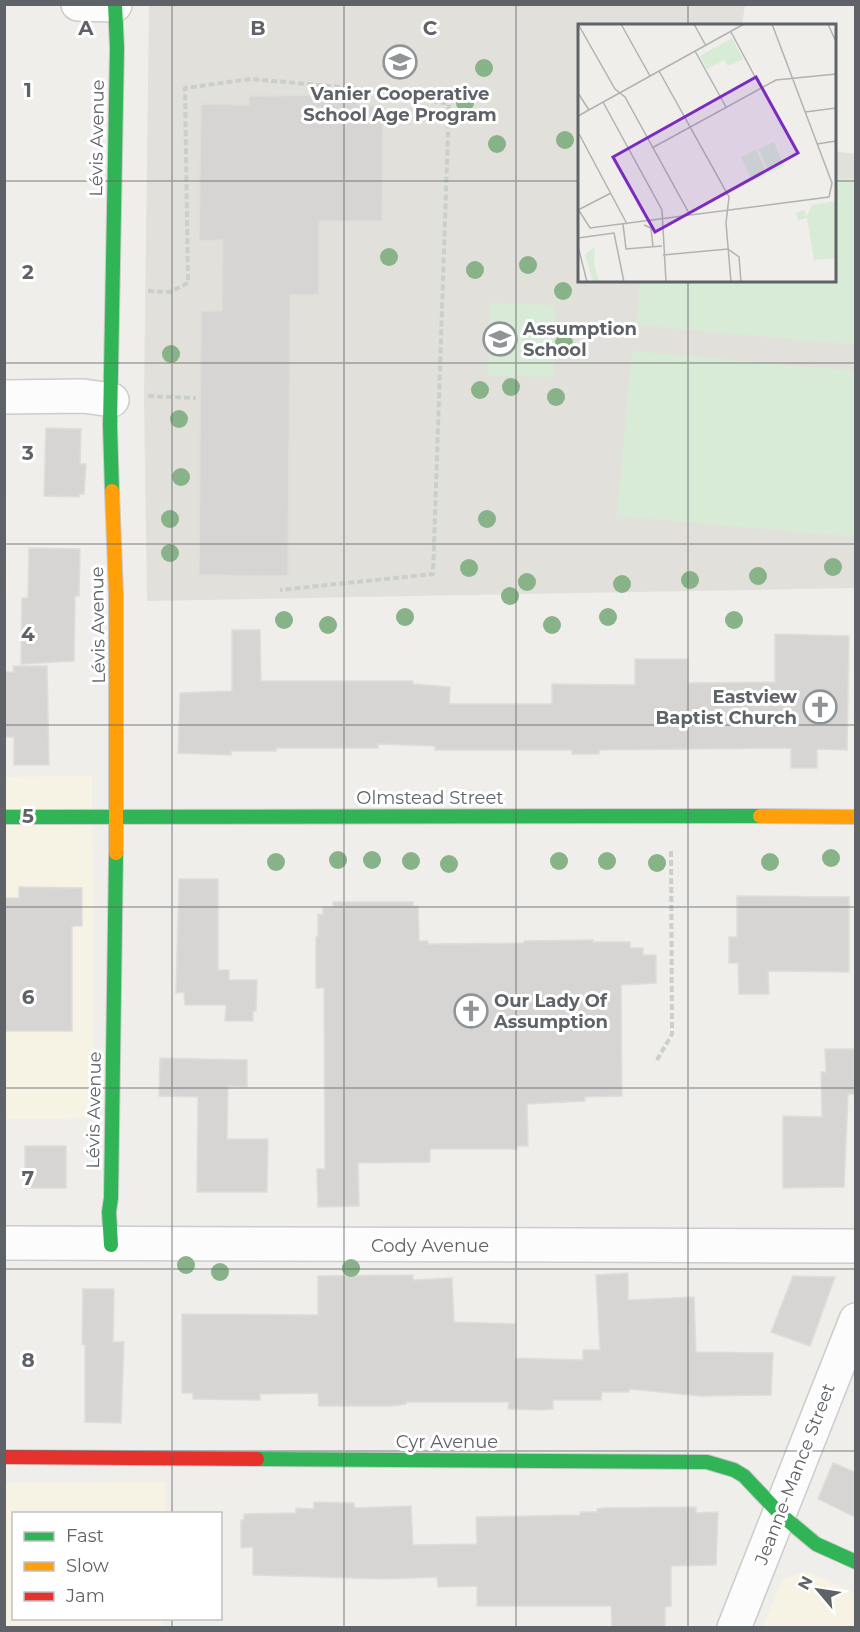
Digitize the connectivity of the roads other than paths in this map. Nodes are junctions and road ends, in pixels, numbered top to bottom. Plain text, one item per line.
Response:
1 (78, 4) edge
2 (115, 5) edge
3 (4, 397) edge
4 (111, 400) junction
5 (4, 817) edge
6 (115, 817) junction
7 (855, 817) edge
8 (4, 1243) edge
9 (111, 1245) junction
10 (855, 1246) edge
11 (855, 1320) edge
12 (4, 1457) edge
13 (779, 1513) junction
14 (855, 1562) edge
15 (734, 1628) edge

1 - 2 street
2 - 4 street, Lévis Avenue
3 - 4 street
4 - 6 street, Lévis Avenue
5 - 6 street, Olmstead Street
6 - 7 street, Olmstead Street
6 - 9 street, Lévis Avenue
8 - 9 street, Cody Avenue
9 - 10 street, Cody Avenue
11 - 13 street, Jeanne-Mance Street
12 - 13 street, Cyr Avenue
13 - 14 street, Cyr Avenue
13 - 15 street, Jeanne-Mance Street

